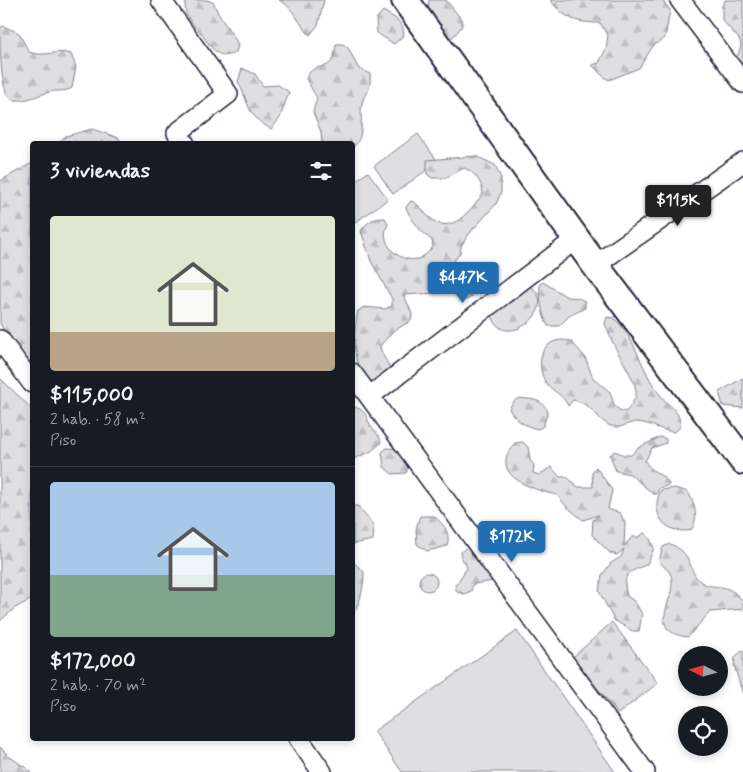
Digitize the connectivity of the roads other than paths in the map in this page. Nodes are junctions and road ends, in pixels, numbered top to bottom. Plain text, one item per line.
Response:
1 (160, 0) edge
2 (405, 0) edge
3 (680, 0) edge
4 (743, 83) edge
5 (182, 141) edge
6 (743, 162) edge
7 (576, 239) junction
8 (594, 265) junction
9 (0, 340) edge
10 (355, 377) edge
11 (30, 380) edge
12 (370, 396) junction
13 (743, 461) edge
14 (300, 741) edge
15 (322, 772) edge
16 (645, 772) edge

1 - 5 street
2 - 7 street
3 - 4 street
6 - 8 street
7 - 8 street
7 - 12 street
8 - 13 street
9 - 11 street
10 - 12 street
12 - 16 street
14 - 15 street

